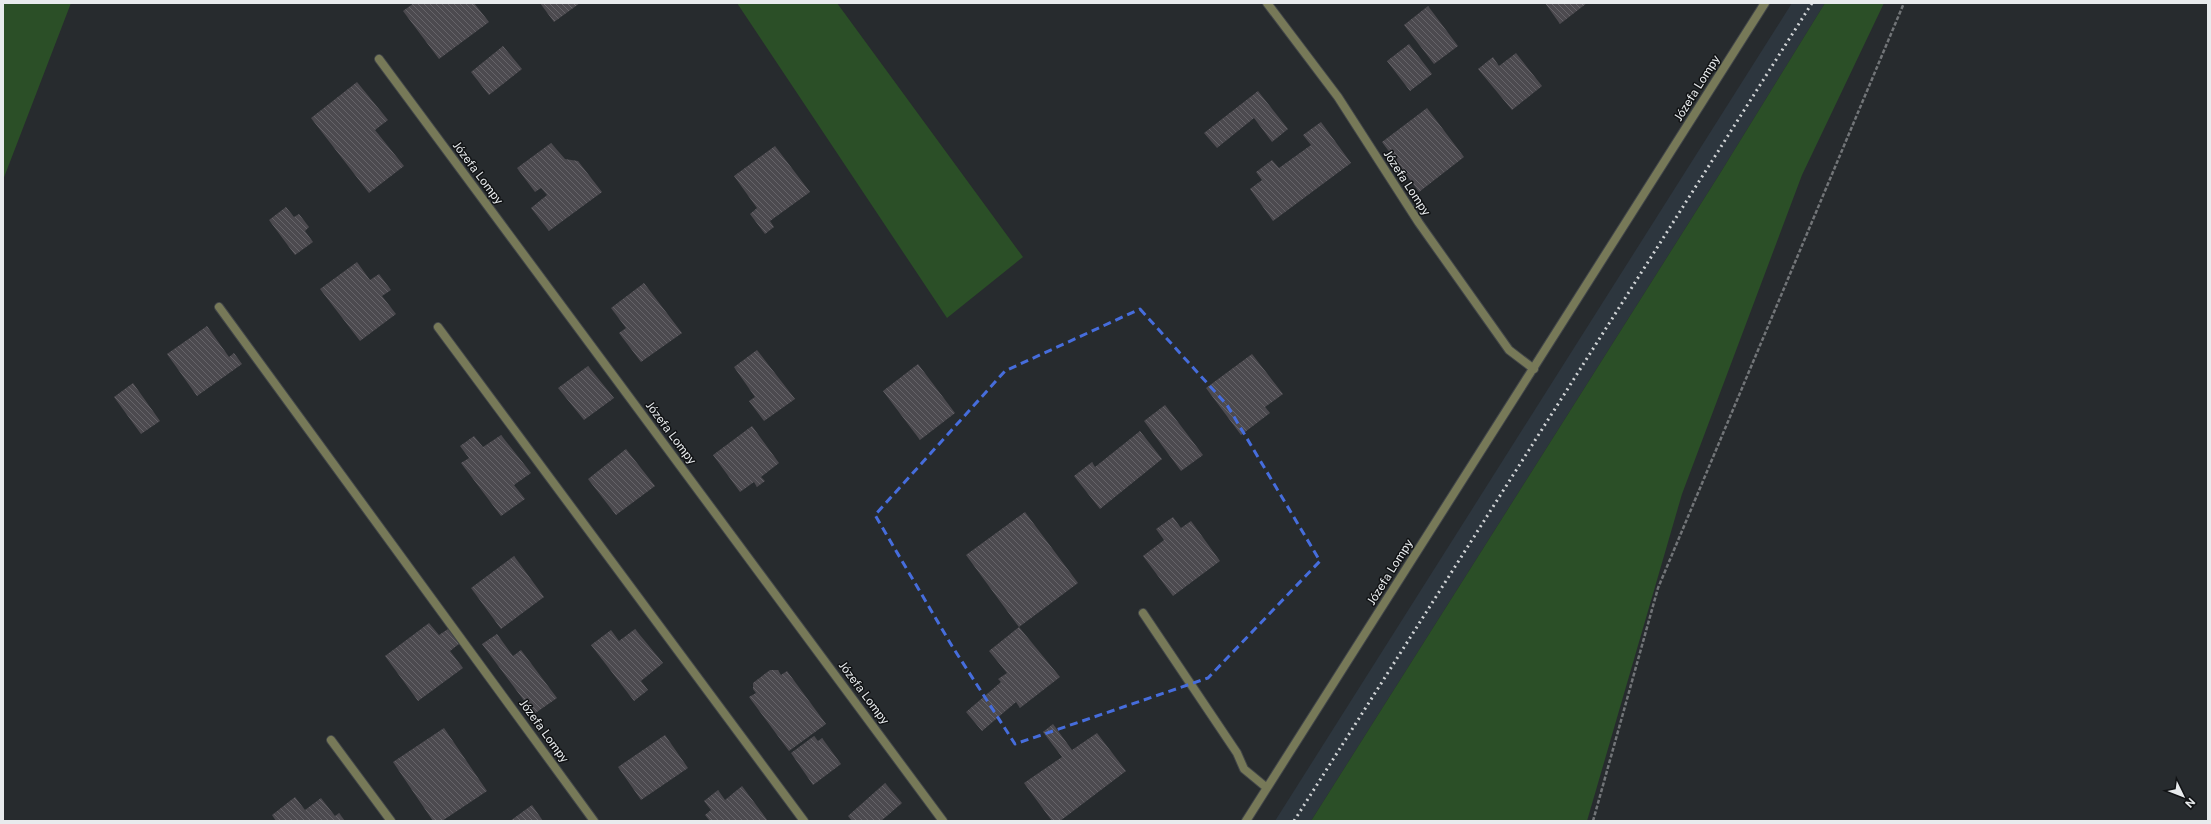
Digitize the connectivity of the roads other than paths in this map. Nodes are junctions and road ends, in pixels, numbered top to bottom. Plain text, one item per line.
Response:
1 (1267, 3) edge
2 (1765, 3) edge
3 (378, 59) dead end
4 (219, 307) dead end
5 (438, 327) dead end
6 (1534, 369) junction
7 (1143, 613) dead end
8 (331, 740) dead end
9 (1268, 788) junction
10 (391, 821) edge
11 (594, 821) edge
12 (804, 821) edge
13 (944, 821) edge
14 (1246, 821) edge

1 - 6 street, Józefa Lompy
2 - 6 street, Józefa Lompy
3 - 13 street, Józefa Lompy
4 - 11 street, Józefa Lompy
5 - 12 street
6 - 9 street, Józefa Lompy
7 - 9 street
8 - 10 street
9 - 14 street, Józefa Lompy

